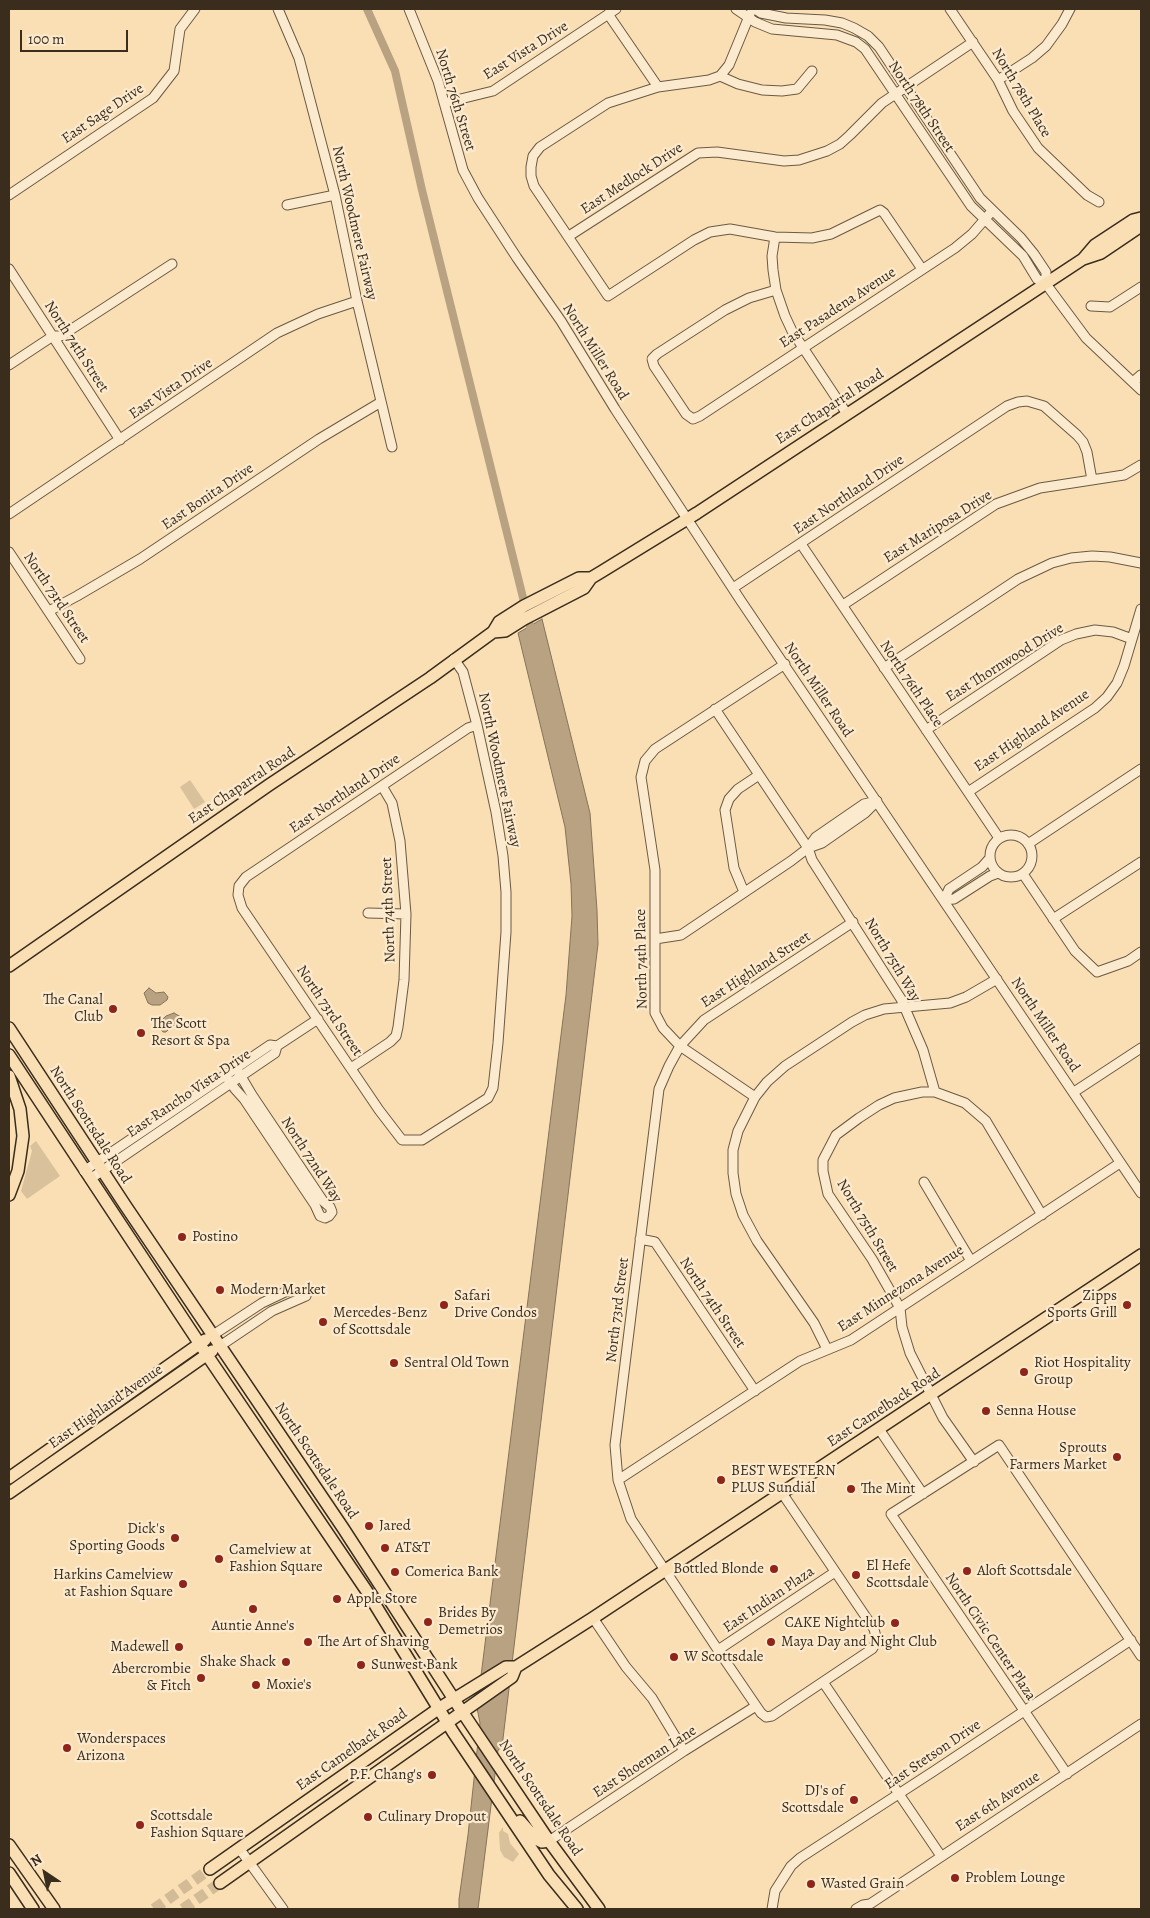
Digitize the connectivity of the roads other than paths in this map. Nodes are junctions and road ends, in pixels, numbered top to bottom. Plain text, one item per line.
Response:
1 (195, 9) edge
2 (278, 9) edge
3 (409, 9) edge
4 (736, 9) edge
5 (754, 9) edge
6 (950, 9) edge
7 (1070, 9) edge
8 (612, 11) edge
9 (748, 18) junction
10 (973, 42) junction
11 (812, 72) dead end
12 (720, 76) junction
13 (998, 80) junction
14 (658, 88) junction
15 (906, 88) junction
16 (896, 94) junction
17 (444, 104) junction
18 (9, 195) edge
19 (335, 195) junction
20 (478, 198) joint
21 (1099, 202) dead end
22 (287, 205) dead end
23 (992, 211) junction
24 (1141, 218) edge
25 (985, 220) junction
26 (1141, 226) edge
27 (569, 236) junction
28 (775, 236) junction
29 (1083, 259) junction
30 (172, 264) dead end
31 (9, 269) edge
32 (922, 269) junction
33 (1046, 284) junction
34 (1141, 287) edge
35 (776, 290) junction
36 (358, 301) junction
37 (1091, 306) dead end
38 (53, 336) junction
39 (803, 348) junction
40 (9, 365) edge
41 (1141, 375) edge
42 (1133, 382) junction
43 (1141, 390) edge
44 (381, 402) junction
45 (847, 414) junction
46 (120, 440) junction
47 (392, 447) dead end
48 (1141, 465) edge
49 (1092, 480) junction
50 (9, 514) edge
51 (688, 519) junction
52 (801, 544) junction
53 (9, 552) edge
54 (1141, 563) edge
55 (732, 588) junction
56 (842, 605) junction
57 (1141, 609) edge
58 (48, 611) junction
59 (1132, 640) junction
60 (80, 659) dead end
61 (454, 659) junction
62 (785, 664) junction
63 (884, 668) junction
64 (715, 710) junction
65 (477, 725) junction
66 (926, 730) junction
67 (1141, 769) edge
68 (759, 775) junction
69 (382, 786) junction
70 (968, 792) junction
71 (877, 801) junction
72 (999, 838) junction
73 (1028, 844) junction
74 (808, 848) junction
75 (990, 858) junction
76 (1141, 862) edge
77 (998, 873) junction
78 (1023, 874) junction
79 (744, 892) junction
80 (238, 895) joint
81 (944, 900) junction
82 (368, 913) dead end
83 (406, 914) junction
84 (1053, 919) junction
85 (853, 922) junction
86 (655, 939) junction
87 (1141, 952) edge
88 (9, 966) edge
89 (997, 979) junction
90 (906, 1006) junction
91 (318, 1019) junction
92 (9, 1028) edge
93 (680, 1046) junction
94 (1141, 1048) edge
95 (9, 1055) edge
96 (351, 1068) junction
97 (239, 1071) junction
98 (9, 1076) edge
99 (228, 1079) junction
100 (935, 1092) junction
101 (1074, 1092) junction
102 (755, 1097) junction
103 (402, 1140) joint
104 (284, 1150) junction
105 (1120, 1163) junction
106 (100, 1166) junction
107 (87, 1175) junction
108 (924, 1182) dead end
109 (10, 1193) edge
110 (1141, 1193) edge
111 (1042, 1215) junction
112 (640, 1240) junction
113 (1141, 1255) edge
114 (971, 1261) junction
115 (900, 1308) junction
116 (213, 1335) junction
117 (200, 1344) junction
118 (220, 1346) junction
119 (827, 1349) junction
120 (206, 1355) junction
121 (755, 1391) junction
122 (932, 1394) junction
123 (879, 1429) junction
124 (50, 1449) junction
125 (57, 1459) junction
126 (974, 1462) junction
127 (9, 1478) edge
128 (618, 1480) junction
129 (782, 1492) junction
130 (9, 1493) edge
131 (923, 1494) junction
132 (665, 1570) junction
133 (835, 1572) junction
134 (593, 1618) junction
135 (1131, 1640) junction
136 (718, 1650) junction
137 (1141, 1656) edge
138 (516, 1667) junction
139 (823, 1682) junction
140 (459, 1696) junction
141 (756, 1706) junction
142 (438, 1709) junction
143 (466, 1709) junction
144 (1024, 1711) junction
145 (447, 1723) junction
146 (1141, 1724) edge
147 (684, 1751) junction
148 (1067, 1774) junction
149 (900, 1793) junction
150 (503, 1807) junction
151 (549, 1841) junction
152 (9, 1845) edge
153 (239, 1848) junction
154 (11, 1856) edge
155 (941, 1856) junction
156 (250, 1862) junction
157 (210, 1869) tunnel mouth
158 (9, 1873) edge
159 (220, 1883) tunnel mouth
160 (869, 1907) edge
161 (33, 1909) edge
162 (54, 1909) edge
163 (283, 1909) edge
164 (577, 1909) edge
165 (599, 1909) edge
166 (772, 1909) edge
167 (856, 1909) edge

1 - 18 street, East Sage Drive
2 - 19 street, North Woodmere Fairway
3 - 17 street, North 76th Street
4 - 9 street, North 78th Street
5 - 9 street
5 - 15 street, North 78th Street
6 - 10 street, North 78th Place
7 - 13 street
8 - 14 street
8 - 17 street, East Vista Drive
9 - 12 street
9 - 16 street, North 78th Street
10 - 13 street, North 78th Place
10 - 15 street, East Medlock Drive
11 - 12 street
12 - 14 street
13 - 21 street, North 78th Place
14 - 27 street
15 - 16 street, East Medlock Drive
15 - 23 street, North 78th Street
16 - 25 street, North 78th Street
16 - 27 street, East Medlock Drive
17 - 20 street, North 76th Street
19 - 22 street
19 - 36 street, North Woodmere Fairway
20 - 51 street, North Miller Road
23 - 25 street, East Pasadena Avenue
23 - 33 street, North 78th Street
24 - 29 main road, East Chaparral Road
25 - 32 street, East Pasadena Avenue
25 - 33 street, North 78th Street
26 - 29 main road, East Chaparral Road
27 - 28 street
28 - 32 street
28 - 35 street
29 - 33 main road, East Chaparral Road
30 - 38 street
31 - 38 street, North 74th Street
32 - 39 street, East Pasadena Avenue
33 - 42 street, North 78th Street
33 - 45 main road, East Chaparral Road
34 - 37 street
35 - 39 street
35 - 39 street, East Pasadena Avenue
36 - 44 street, North Woodmere Fairway
36 - 46 street, East Vista Drive
38 - 40 street
38 - 46 street, North 74th Street
39 - 45 street
41 - 42 street
42 - 43 street, North 78th Street
44 - 47 street, North Woodmere Fairway
44 - 58 street, East Bonita Drive
45 - 51 main road, East Chaparral Road
46 - 50 street, East Vista Drive
48 - 49 street, East Mariposa Drive
49 - 52 street, East Northland Drive
49 - 56 street, East Mariposa Drive
51 - 55 street, North Miller Road
51 - 61 main road, East Chaparral Road
52 - 55 street, East Northland Drive
52 - 56 street, North 76th Place
53 - 58 street, North 73rd Street
54 - 63 street
55 - 62 street, North Miller Road
56 - 63 street, North 76th Place
57 - 59 street, East Highland Avenue
58 - 60 street, North 73rd Street
59 - 66 street, East Thornwood Drive
59 - 70 street, East Highland Avenue
61 - 65 street, North Woodmere Fairway
61 - 88 main road, East Chaparral Road
62 - 64 street
62 - 71 street, North Miller Road
63 - 66 street, North 76th Place
64 - 68 street, North 75th Way
64 - 86 street, North 74th Place
65 - 69 street, East Northland Drive
65 - 103 street, North Woodmere Fairway
66 - 70 street, North 76th Place
67 - 73 street
68 - 74 street, North 75th Way
68 - 79 street
69 - 80 street, East Northland Drive
69 - 83 street, North 74th Street
70 - 72 street, North 76th Place
71 - 74 street
71 - 81 street, North Miller Road
72 - 73 street
72 - 75 street
73 - 78 street
74 - 79 street
74 - 85 street, North 75th Way
75 - 77 street
75 - 81 street
76 - 84 street
77 - 78 street
77 - 81 street
78 - 84 street
79 - 86 street
80 - 91 street, North 73rd Street
81 - 89 street, North Miller Road
82 - 83 street
83 - 96 street, North 74th Street
84 - 87 street
85 - 90 street, North 75th Way
85 - 93 street, East Highland Street
86 - 93 street, North 74th Place
89 - 90 street
89 - 101 street, North Miller Road
90 - 100 street, North 75th Way
90 - 102 street
91 - 96 street, North 73rd Street
91 - 97 street, East Rancho Vista Drive
92 - 106 main road, North Scottsdale Road
93 - 102 street, North 74th Place
93 - 112 street, North 73rd Street
94 - 101 street
95 - 107 main road, North Scottsdale Road
96 - 103 street, North 73rd Street
97 - 99 street, East Rancho Vista Drive
97 - 104 street, North 72nd Way
98 - 109 main road
99 - 104 street, North 72nd Way
99 - 106 street, East Rancho Vista Drive
100 - 111 street
100 - 115 street, North 75th Street
101 - 105 street, North Miller Road
102 - 119 street
104 - 104 street, North 72nd Way
105 - 110 street, North Miller Road
105 - 111 street, East Minnezona Avenue
106 - 107 street, East Rancho Vista Drive
106 - 116 main road, North Scottsdale Road
107 - 117 main road, North Scottsdale Road
108 - 114 street
111 - 114 street, East Minnezona Avenue
112 - 121 street, North 74th Street
112 - 128 street, North 73rd Street
113 - 122 main road, East Camelback Road
114 - 115 street, East Minnezona Avenue
115 - 119 street, East Minnezona Avenue
115 - 122 street, North 75th Street
116 - 117 main road, East Highland Avenue
116 - 118 main road, North Scottsdale Road
116 - 118 street
117 - 120 main road, North Scottsdale Road
117 - 124 main road, East Highland Avenue
118 - 120 main road, East Highland Avenue
118 - 140 main road, North Scottsdale Road
119 - 121 street, East Minnezona Avenue
120 - 125 main road, East Highland Avenue
120 - 142 main road, North Scottsdale Road
121 - 128 street, East Minnezona Avenue
122 - 123 main road, East Camelback Road
122 - 126 street, North 75th Street
123 - 129 main road, East Camelback Road
123 - 131 street
124 - 125 main road
124 - 127 main road, East Highland Avenue
125 - 130 main road, East Highland Avenue
126 - 131 street
126 - 135 street
128 - 132 street, North 73rd Street
129 - 132 main road, East Camelback Road
129 - 133 street
131 - 144 street, North Civic Center Plaza
132 - 134 main road, East Camelback Road
132 - 136 street, North 73rd Street
133 - 136 street, East Indian Plaza
133 - 139 street
134 - 138 main road, East Camelback Road
134 - 147 street
135 - 137 street
135 - 144 street, East Stetson Drive
136 - 141 street, North 73rd Street
138 - 140 main road, East Camelback Road
138 - 143 main road, East Camelback Road
139 - 141 street, North 73rd Street
139 - 149 street
140 - 142 main road, East Camelback Road
140 - 143 main road, North Scottsdale Road
141 - 147 street, East Shoeman Lane
142 - 145 main road, North Scottsdale Road
142 - 153 main road, East Camelback Road
143 - 145 main road, East Camelback Road
143 - 151 main road, North Scottsdale Road
144 - 148 street, North Civic Center Plaza
144 - 149 street, East Stetson Drive
145 - 150 main road, North Scottsdale Road
145 - 156 main road, East Camelback Road
146 - 148 street, East 6th Avenue
147 - 151 street, East Shoeman Lane
148 - 155 street, East 6th Avenue
149 - 155 street
149 - 166 street, East Stetson Drive
150 - 151 main road
150 - 164 main road, North Scottsdale Road
151 - 165 main road, North Scottsdale Road
152 - 154 main road
153 - 156 street
153 - 157 main road, East Camelback Road
154 - 162 main road
155 - 160 street, East 6th Avenue
156 - 159 main road, East Camelback Road
156 - 163 street
158 - 161 main road
160 - 167 street, East 6th Avenue

